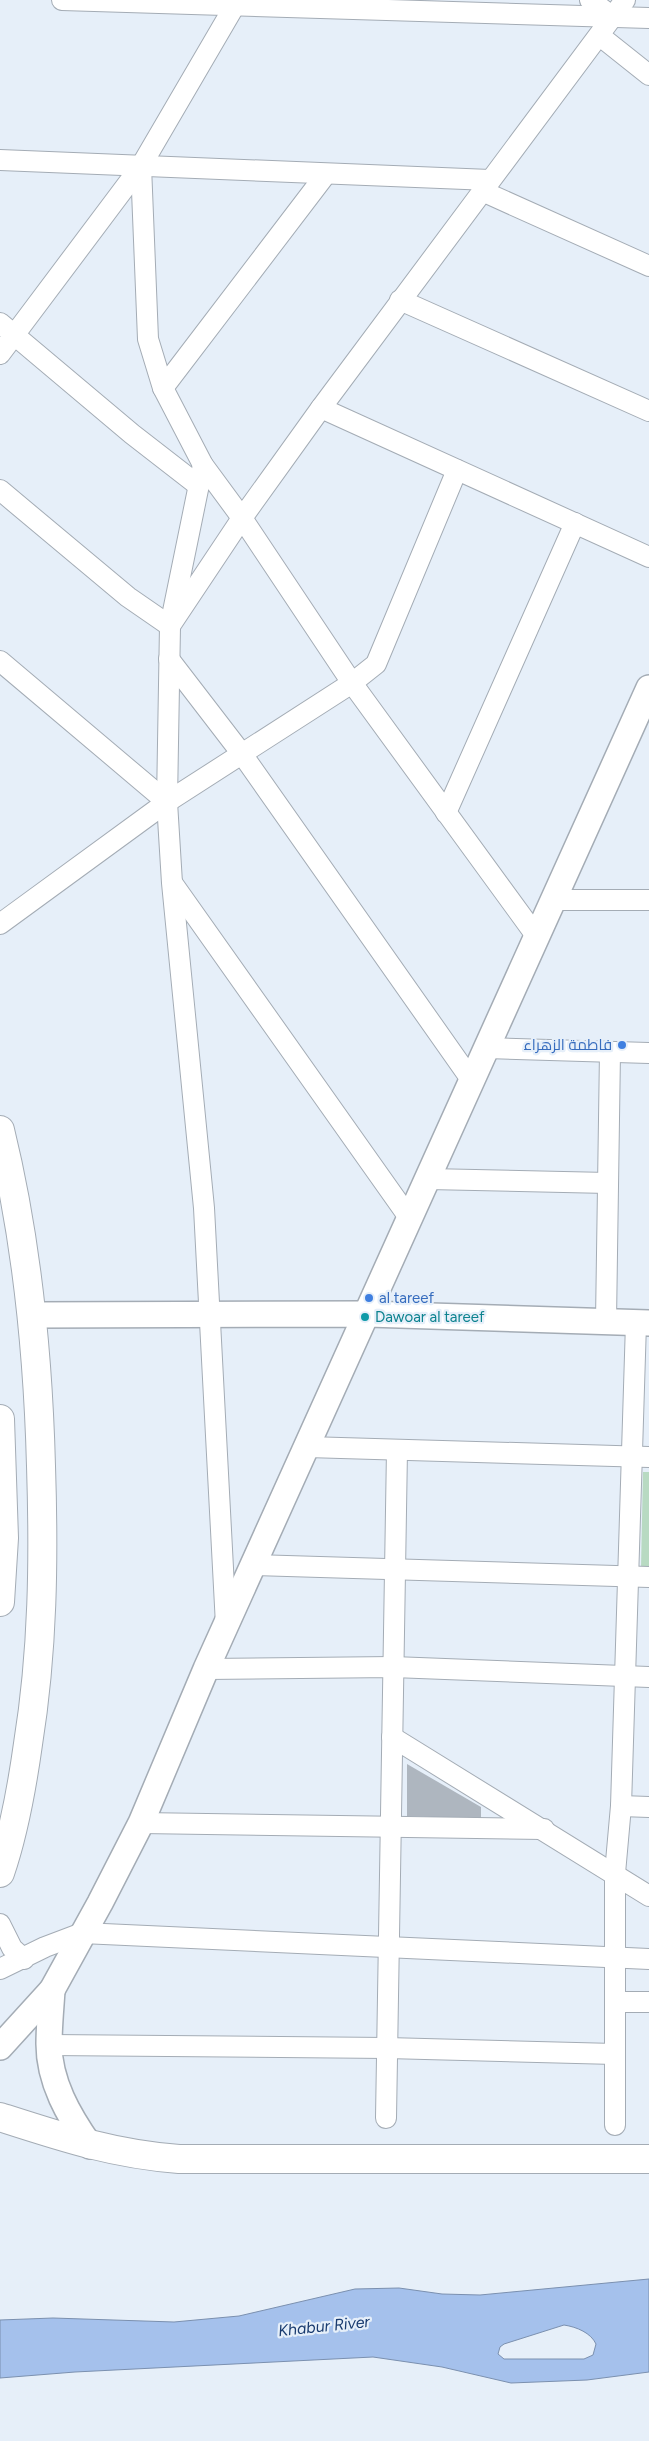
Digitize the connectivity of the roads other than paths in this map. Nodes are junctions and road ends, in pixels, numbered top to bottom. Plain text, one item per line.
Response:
1 (62, 0) edge
2 (590, 0) edge
3 (625, 0) edge
4 (236, 2) edge
5 (407, 5) edge
6 (614, 17) junction
7 (649, 18) edge
8 (600, 36) junction
9 (649, 75) edge
10 (0, 160) edge
11 (141, 166) junction
12 (326, 174) junction
13 (486, 186) junction
14 (649, 266) edge
15 (400, 300) junction
16 (7, 329) edge
17 (0, 354) edge
18 (163, 388) junction
19 (322, 408) junction
20 (649, 411) edge
21 (203, 465) junction
22 (457, 470) junction
23 (199, 486) junction
24 (0, 490) edge
25 (242, 518) junction
26 (575, 523) junction
27 (649, 557) edge
28 (170, 626) junction
29 (169, 659) junction
30 (0, 661) edge
31 (352, 683) junction
32 (649, 688) edge
33 (242, 754) junction
34 (167, 802) junction
35 (446, 812) junction
36 (172, 883) junction
37 (554, 900) junction
38 (649, 900) edge
39 (0, 924) edge
40 (537, 937) junction
41 (487, 1048) junction
42 (610, 1052) junction
43 (649, 1053) edge
44 (472, 1081) junction
45 (0, 1130) edge
46 (428, 1179) junction
47 (608, 1183) junction
48 (410, 1219) junction
49 (211, 1314) junction
50 (368, 1314) junction
51 (33, 1315) junction
52 (606, 1322) junction
53 (642, 1323) edge
54 (0, 1418) edge
55 (307, 1447) junction
56 (397, 1450) junction
57 (641, 1456) edge
58 (253, 1565) junction
59 (394, 1569) junction
60 (629, 1576) junction
61 (649, 1577) edge
62 (0, 1602) edge
63 (226, 1626) junction
64 (393, 1668) junction
65 (206, 1669) junction
66 (625, 1676) junction
67 (649, 1677) edge
68 (392, 1737) junction
69 (621, 1806) junction
70 (649, 1807) edge
71 (141, 1823) junction
72 (390, 1826) junction
73 (544, 1829) junction
74 (0, 1873) edge
75 (615, 1873) junction
76 (649, 1896) edge
77 (0, 1924) edge
78 (82, 1933) junction
79 (389, 1947) junction
80 (616, 1957) junction
81 (649, 1958) edge
82 (24, 1959) junction
83 (0, 1969) edge
84 (52, 1990) junction
85 (616, 2002) junction
86 (649, 2002) edge
87 (49, 2045) junction
88 (0, 2047) edge
89 (387, 2048) junction
90 (616, 2054) junction
91 (0, 2117) edge
92 (386, 2118) dead end
93 (614, 2125) dead end
94 (90, 2146) junction
95 (649, 2159) edge

1 - 4 street
2 - 6 street
3 - 6 street
4 - 5 street
4 - 11 street
5 - 6 street
6 - 7 street
6 - 8 street
8 - 9 street
8 - 13 street
10 - 11 street
11 - 12 street
11 - 16 street
11 - 18 street
12 - 13 street
12 - 18 street
13 - 14 street
13 - 15 street
15 - 19 street
15 - 20 street
16 - 17 street
16 - 23 street
18 - 21 street
19 - 22 street
19 - 25 street
21 - 23 street
21 - 25 street
22 - 26 street
22 - 31 street
23 - 28 street
24 - 28 street
25 - 28 street
25 - 31 street
26 - 27 street
26 - 35 street
28 - 29 street
29 - 33 street
29 - 34 street
30 - 34 street
31 - 33 street
31 - 35 street
32 - 37 street
33 - 34 street
33 - 44 street
34 - 36 street
34 - 39 street
35 - 40 street
36 - 48 street
36 - 49 street
37 - 38 street
37 - 40 street
40 - 41 street
41 - 42 street
41 - 44 street
42 - 43 street
42 - 47 street
44 - 46 street
45 - 51 main road
46 - 47 street
46 - 48 street
47 - 52 street
48 - 50 street
49 - 50 street
49 - 51 street
49 - 63 street
50 - 52 street
50 - 55 street
51 - 74 main road
52 - 53 street
53 - 57 street
54 - 62 main road
55 - 56 street
55 - 58 street
56 - 57 street
56 - 59 street
57 - 60 street
58 - 59 street
58 - 63 street
59 - 60 street
59 - 64 street
60 - 61 street
60 - 66 street
63 - 65 street
64 - 65 street
64 - 66 street
64 - 68 street
65 - 71 street
66 - 67 street
66 - 69 street
68 - 72 street
68 - 73 street
69 - 70 street
69 - 75 street
71 - 72 street
71 - 78 street
72 - 73 street
72 - 79 street
73 - 75 street
75 - 76 street
75 - 80 street
77 - 82 street
78 - 79 street
78 - 82 street
78 - 84 street
79 - 80 street
79 - 89 street
80 - 81 street
80 - 85 street
82 - 83 street
84 - 87 street
84 - 88 street
85 - 86 street
85 - 90 street
87 - 89 street
87 - 94 street
89 - 90 street
89 - 92 street
90 - 93 street
91 - 94 main road
94 - 95 main road

